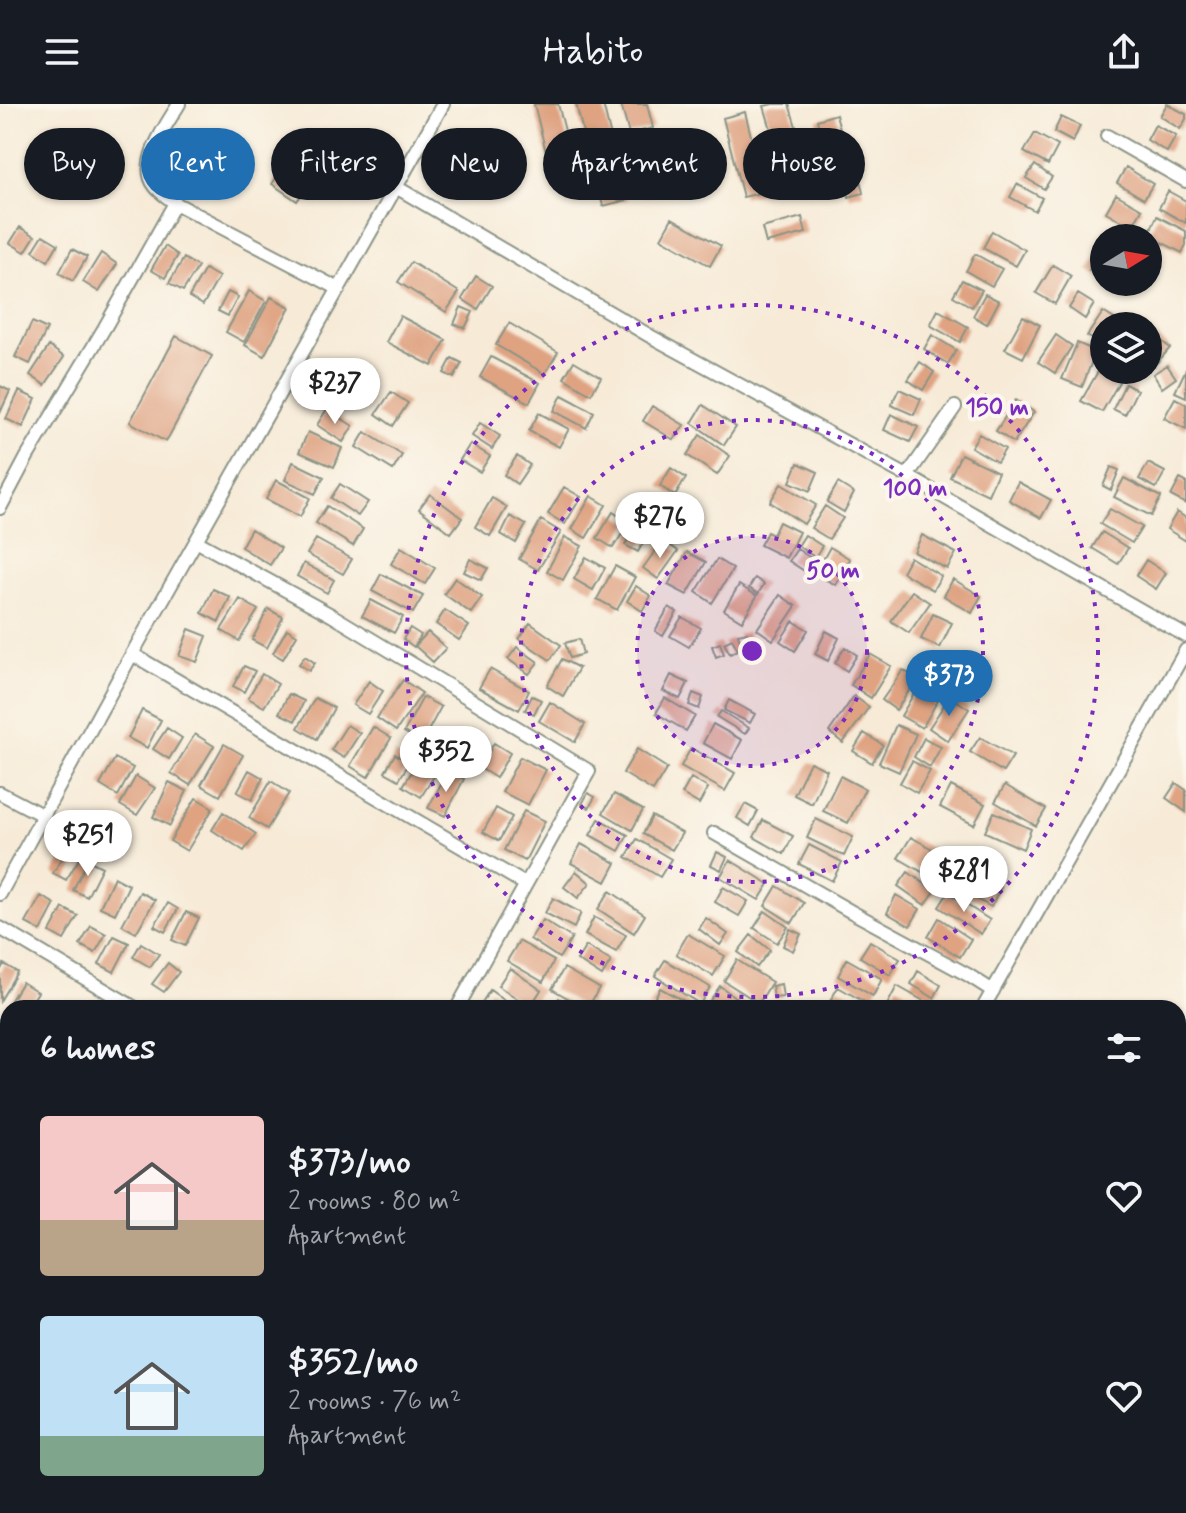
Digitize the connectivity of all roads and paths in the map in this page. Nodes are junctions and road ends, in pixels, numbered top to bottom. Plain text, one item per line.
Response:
1 (179, 104) edge
2 (443, 104) edge
3 (1107, 136) dead end
4 (405, 171) edge
5 (1186, 181) edge
6 (405, 192) edge
7 (389, 200) edge
8 (175, 203) junction
9 (339, 289) junction
10 (955, 407) dead end
11 (907, 476) junction
12 (0, 508) edge
13 (196, 541) junction
14 (1186, 636) edge
15 (1186, 650) edge
16 (132, 654) junction
17 (0, 793) edge
18 (42, 815) junction
19 (714, 833) dead end
20 (525, 884) junction
21 (0, 894) edge
22 (0, 928) edge
23 (993, 991) junction
24 (122, 1000) edge
25 (461, 1000) edge
26 (988, 1000) edge

1 - 8 street
2 - 4 street
3 - 5 street
6 - 11 street
7 - 9 street
8 - 9 street
8 - 12 street
9 - 13 street
10 - 11 street
11 - 14 street
13 - 16 street
13 - 20 street
15 - 23 street
16 - 18 street
16 - 20 street
17 - 18 street
18 - 21 street
19 - 23 street
20 - 25 street
22 - 24 street
23 - 26 street

